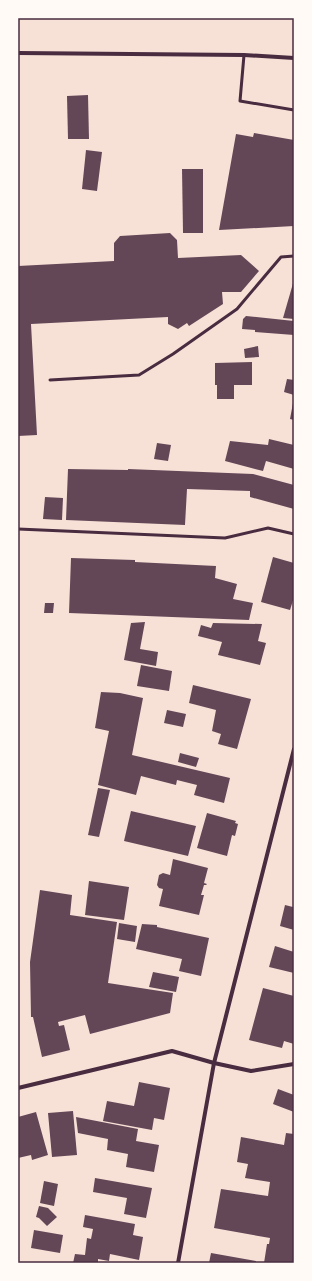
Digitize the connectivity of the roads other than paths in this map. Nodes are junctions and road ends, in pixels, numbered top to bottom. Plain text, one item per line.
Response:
1 (18, 54) edge
2 (244, 55) junction
3 (294, 58) edge
4 (294, 110) edge
5 (294, 256) edge
6 (50, 380) dead end
7 (18, 529) edge
8 (294, 534) edge
9 (294, 749) edge
10 (214, 1063) junction
11 (294, 1064) edge
12 (18, 1088) edge
13 (178, 1263) edge

1 - 2 street
2 - 3 street
2 - 4 lane
5 - 6 lane
7 - 8 lane
9 - 10 street
10 - 11 street
10 - 12 street
10 - 13 street

